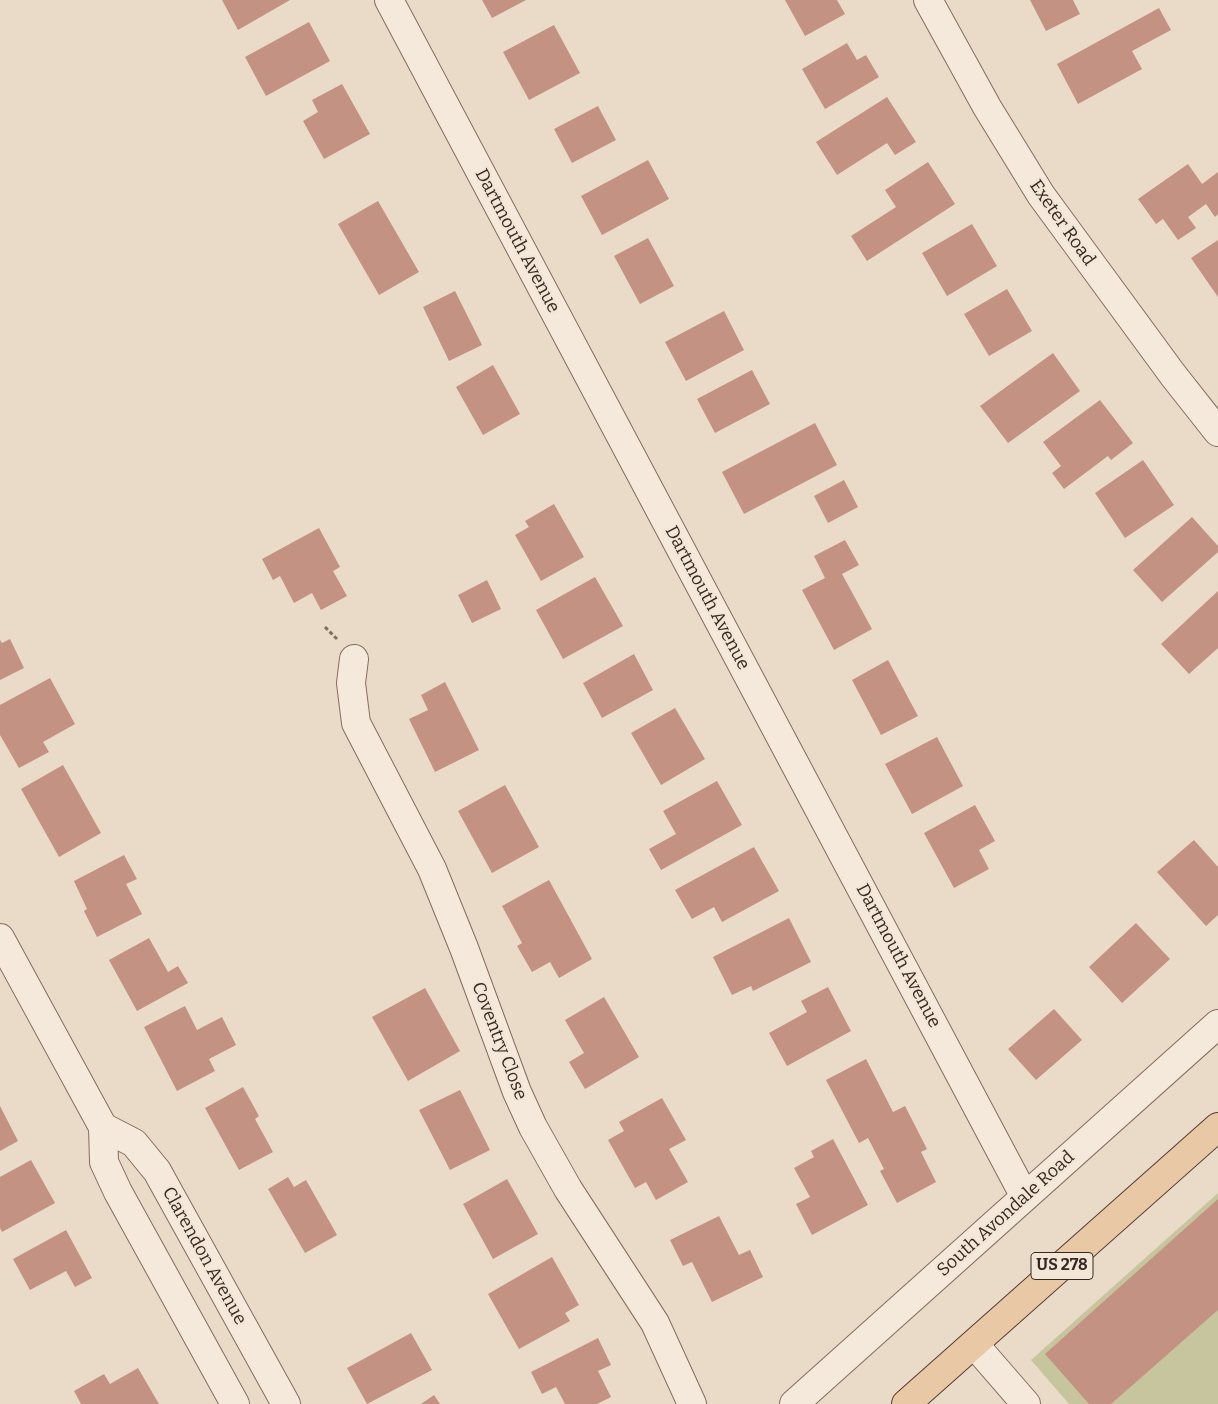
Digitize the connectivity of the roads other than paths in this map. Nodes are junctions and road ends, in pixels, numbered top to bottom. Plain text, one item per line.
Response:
1 (390, 0) edge
2 (928, 0) edge
3 (1218, 432) edge
4 (354, 659) dead end
5 (0, 938) edge
6 (1218, 1024) edge
7 (103, 1127) junction
8 (1218, 1128) edge
9 (1026, 1197) junction
10 (974, 1344) junction
11 (1022, 1403) edge
12 (235, 1404) edge
13 (286, 1404) edge
14 (692, 1404) edge
15 (794, 1404) edge
16 (906, 1404) edge

1 - 9 street, Dartmouth Avenue
2 - 3 street, Exeter Road
4 - 14 street, Coventry Close
5 - 7 street
6 - 9 street, South Avondale Road
7 - 12 street
7 - 13 street, Clarendon Avenue
8 - 10 main road, US 278
9 - 15 street, South Avondale Road
10 - 11 street
10 - 16 main road, US 278

